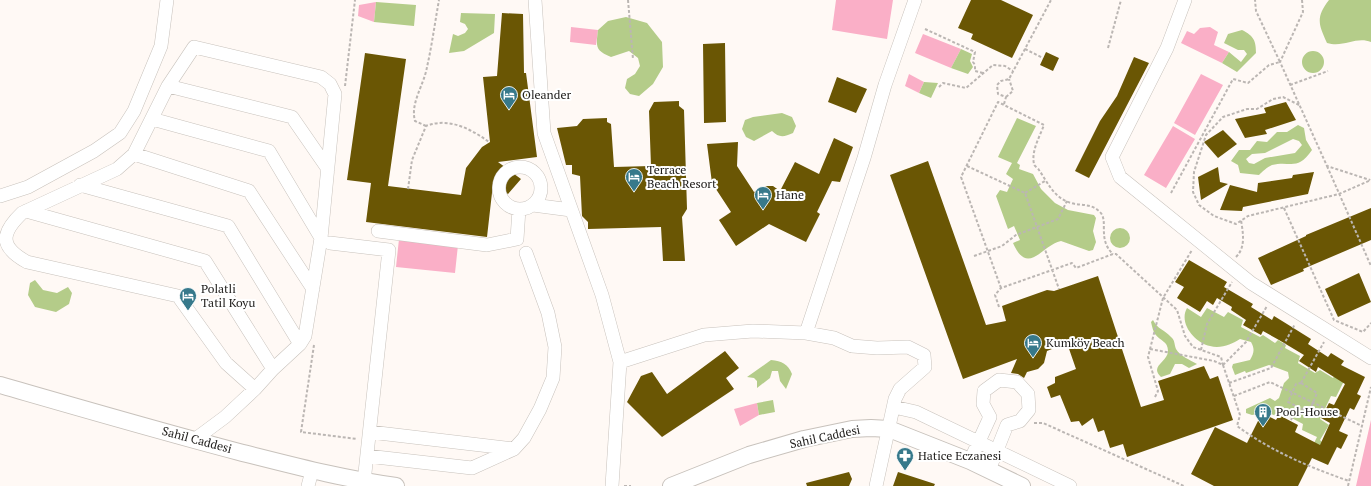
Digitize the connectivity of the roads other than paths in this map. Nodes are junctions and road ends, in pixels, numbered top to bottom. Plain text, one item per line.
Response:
1 (167, 0) edge
2 (535, 0) edge
3 (1185, 0) edge
4 (916, 1) edge
5 (168, 86) junction
6 (152, 119) junction
7 (134, 154) junction
8 (328, 169) junction
9 (80, 185) junction
10 (0, 196) edge
11 (533, 205) junction
12 (519, 209) junction
13 (26, 210) junction
14 (571, 210) junction
15 (378, 232) dead end
16 (325, 240) junction
17 (526, 253) dead end
18 (313, 289) junction
19 (806, 333) junction
20 (300, 344) junction
21 (1371, 358) edge
22 (620, 362) junction
23 (273, 369) junction
24 (0, 385) edge
25 (255, 389) junction
26 (894, 407) junction
27 (889, 429) junction
28 (369, 436) junction
29 (194, 440) junction
30 (979, 442) junction
31 (514, 449) junction
32 (997, 450) junction
33 (367, 456) junction
34 (970, 461) junction
35 (989, 470) junction
36 (310, 478) edge
37 (364, 482) junction
38 (396, 486) edge
39 (612, 486) edge
40 (672, 486) edge
41 (876, 486) edge
42 (1022, 486) edge
43 (1070, 486) edge

1 - 10 street
2 - 14 street
3 - 21 street
4 - 19 street
5 - 6 street
5 - 8 street
5 - 8 street
6 - 7 street
6 - 16 street
7 - 9 street
7 - 18 street
8 - 16 street
9 - 13 street
9 - 20 street
11 - 12 street
11 - 12 street
11 - 14 street
12 - 15 street
13 - 23 street
13 - 25 street
14 - 22 street
16 - 18 street
16 - 28 street
17 - 31 street
18 - 20 street
19 - 22 street
19 - 26 street
20 - 23 street
22 - 39 street
23 - 25 street
24 - 29 main road, Sahil Caddesi
25 - 29 street
26 - 27 street
26 - 30 street
27 - 34 main road, Sahil Caddesi
27 - 40 main road, Sahil Caddesi
27 - 41 street
28 - 31 street
28 - 33 street
29 - 36 main road, Sahil Caddesi
30 - 32 street
30 - 32 street
30 - 34 street
31 - 33 street
32 - 35 street
32 - 43 street
33 - 37 street
34 - 35 main road, Sahil Caddesi
35 - 42 main road, Sahil Caddesi
36 - 37 main road, Sahil Caddesi
37 - 38 main road, Sahil Caddesi

